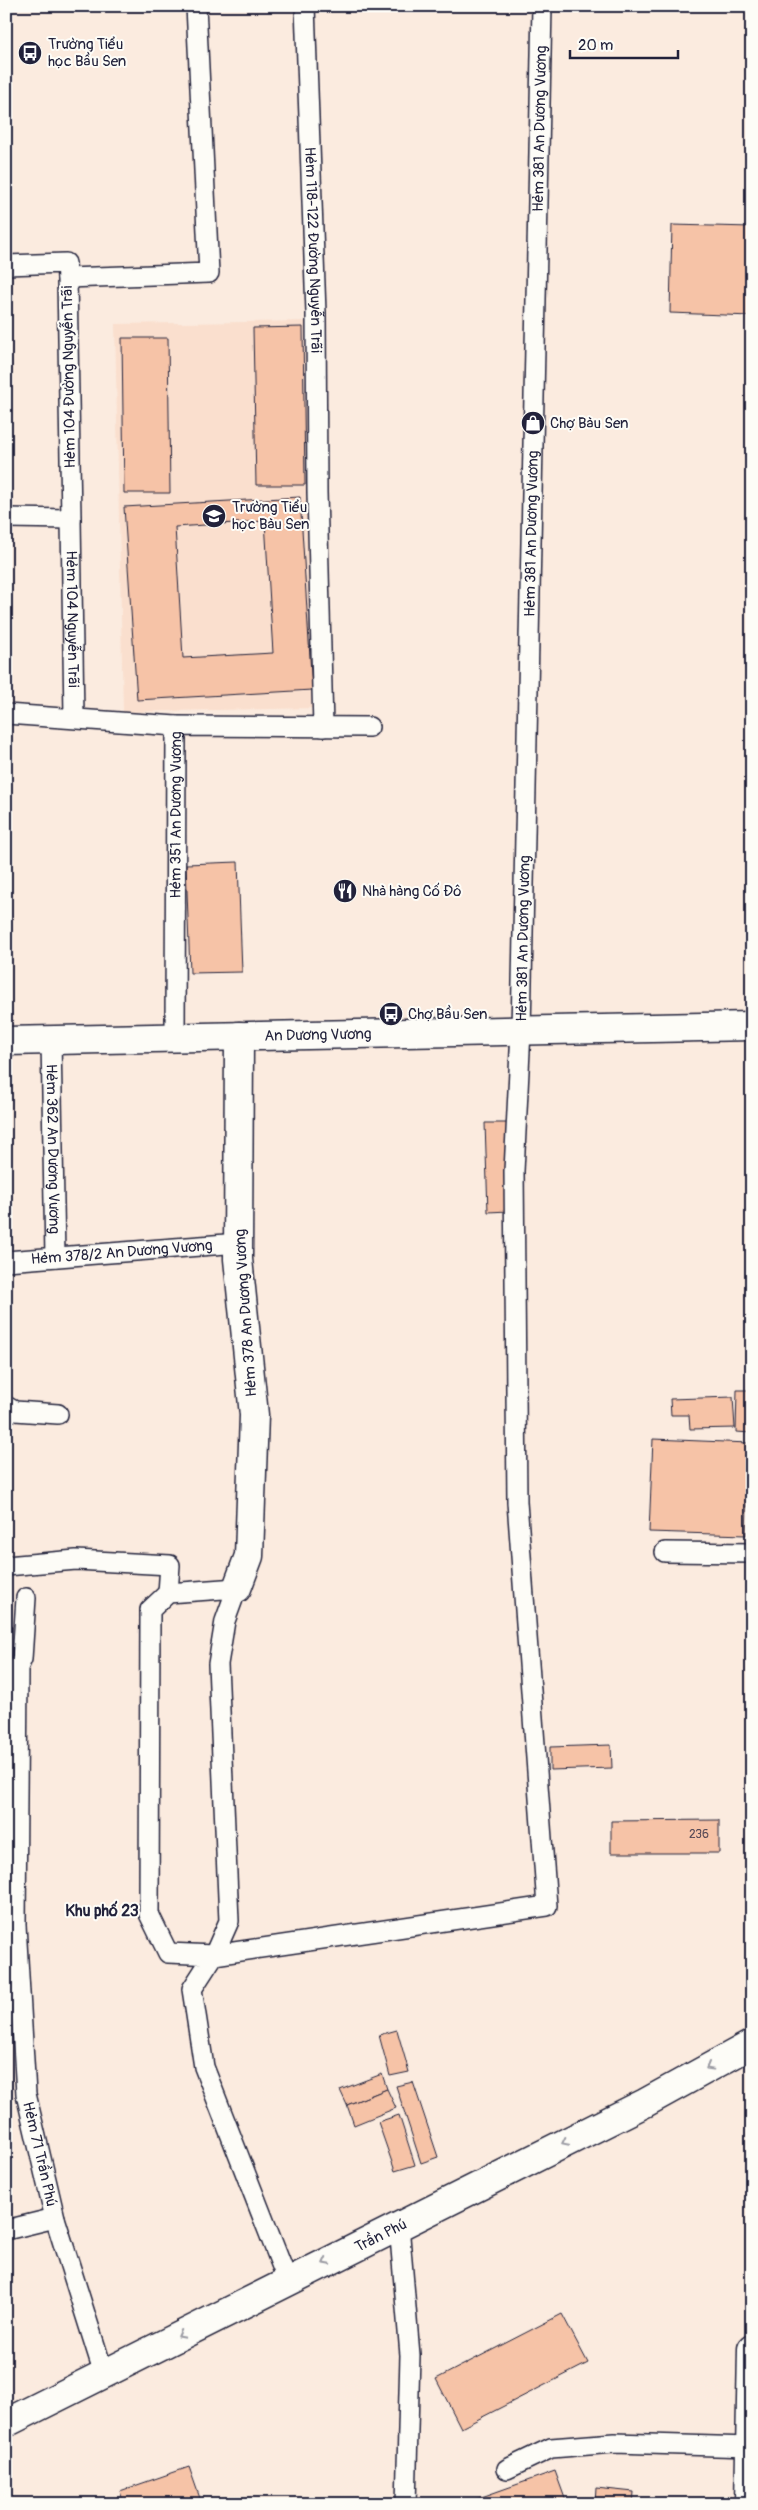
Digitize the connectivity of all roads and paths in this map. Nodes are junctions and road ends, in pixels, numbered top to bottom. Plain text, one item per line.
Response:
1 (196, 6) edge
2 (305, 6) edge
3 (542, 6) edge
4 (6, 265) edge
5 (67, 278) junction
6 (6, 518) edge
7 (71, 519) junction
8 (6, 714) edge
9 (74, 718) junction
10 (176, 726) junction
11 (323, 727) junction
12 (369, 727) dead end
13 (752, 1026) edge
14 (522, 1031) junction
15 (239, 1036) junction
16 (175, 1037) junction
17 (51, 1040) junction
18 (6, 1041) edge
19 (239, 1243) junction
20 (55, 1257) junction
21 (6, 1260) edge
22 (6, 1406) edge
23 (58, 1414) dead end
24 (665, 1552) dead end
25 (752, 1553) edge
26 (6, 1566) edge
27 (237, 1588) junction
28 (168, 1593) junction
29 (26, 1598) dead end
30 (12, 1668) edge
31 (214, 1955) junction
32 (752, 2044) edge
33 (55, 2218) junction
34 (399, 2225) junction
35 (6, 2230) edge
36 (288, 2282) junction
37 (752, 2349) edge
38 (104, 2374) junction
39 (6, 2423) edge
40 (750, 2447) junction
41 (506, 2469) dead end
42 (406, 2504) edge
43 (749, 2504) edge

1 - 5 lane, Hẻm 104 Đường Nguyễn Trãi
2 - 11 lane, Hẻm 118-122 Đường Nguyễn Trãi
3 - 14 lane, Hẻm 381 An Dương Vương
4 - 5 lane
5 - 7 lane, Hẻm 104 Đường Nguyễn Trãi
6 - 7 lane
7 - 9 lane, Hẻm 104 Nguyễn Trãi
8 - 9 lane
9 - 10 lane
10 - 11 lane, Hẻm 351 An Dương Vương
10 - 16 lane, Hẻm 351 An Dương Vương
11 - 12 lane, Hẻm 351 An Dương Vương
13 - 14 main road, An Dương Vương
14 - 15 main road, An Dương Vương
14 - 31 lane, Hẻm 381 An Dương Vương
15 - 16 main road, An Dương Vương
15 - 19 main road, Hẻm 378 An Dương Vương
16 - 17 main road, An Dương Vương
17 - 18 main road, An Dương Vương
17 - 20 lane, Hẻm 362 An Dương Vương
19 - 20 lane, Hẻm 378/2 An Dương Vương
19 - 27 main road, Hẻm 378 An Dương Vương
20 - 21 lane, Hẻm 378/2 An Dương Vương
22 - 23 lane
24 - 25 lane
26 - 28 lane
27 - 28 lane
27 - 31 lane
28 - 31 lane
29 - 30 lane, Hẻm 71 Trần Phú
30 - 33 lane, Hẻm 71 Trần Phú
31 - 36 lane
32 -> 34 main road, Trần Phú
33 - 35 lane
33 - 38 lane, Hẻm 71 Trần Phú
34 -> 36 main road, Trần Phú
34 - 42 lane
36 -> 38 main road, Trần Phú
37 - 40 main road
38 - 39 main road, Trần Phú
40 - 41 lane
40 - 43 main road

